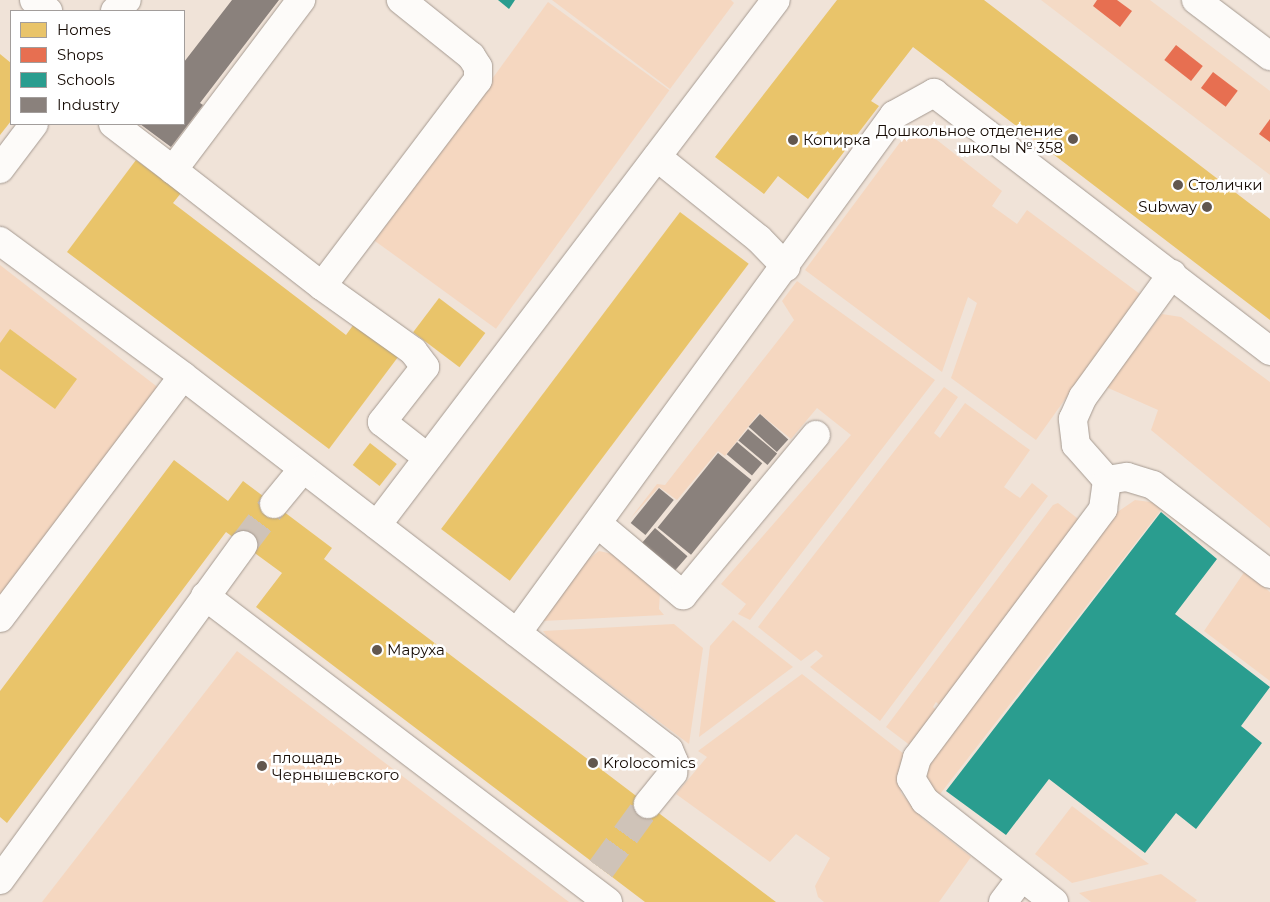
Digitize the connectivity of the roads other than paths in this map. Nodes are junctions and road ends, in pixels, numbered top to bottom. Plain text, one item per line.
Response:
1 (34, 0) edge
2 (127, 0) edge
3 (301, 0) edge
4 (401, 0) edge
5 (1196, 0) edge
6 (771, 2) edge
7 (47, 10) edge
8 (116, 10) edge
9 (1270, 56) edge
10 (33, 125) edge
11 (114, 125) edge
12 (657, 157) junction
13 (0, 169) edge
14 (173, 170) junction
15 (0, 241) edge
16 (786, 267) junction
17 (1172, 274) junction
18 (322, 286) junction
19 (1270, 350) edge
20 (183, 376) junction
21 (816, 435) dead end
22 (428, 458) junction
23 (302, 470) junction
24 (1107, 480) junction
25 (274, 504) tunnel mouth
26 (598, 524) junction
27 (377, 525) junction
28 (243, 545) tunnel mouth
29 (1270, 574) edge
30 (205, 596) junction
31 (0, 618) edge
32 (516, 633) junction
33 (648, 804) tunnel mouth
34 (2, 873) edge
35 (1022, 877) junction
36 (599, 886) edge
37 (1003, 902) edge
38 (1054, 902) edge

1 - 7 street
2 - 8 street
3 - 14 street
4 - 18 street
5 - 9 street
6 - 12 street
10 - 13 street
11 - 14 street
12 - 16 street
12 - 22 street
14 - 18 street
15 - 20 street
16 - 17 street
16 - 26 street
17 - 19 street
17 - 24 street
18 - 22 street
20 - 23 street
20 - 31 street
21 - 26 street
22 - 27 street
23 - 25 street
23 - 27 street
24 - 29 street
24 - 35 street
26 - 32 street
27 - 32 street
28 - 30 street
30 - 34 street
30 - 36 street
32 - 33 street
35 - 37 street
35 - 38 street

